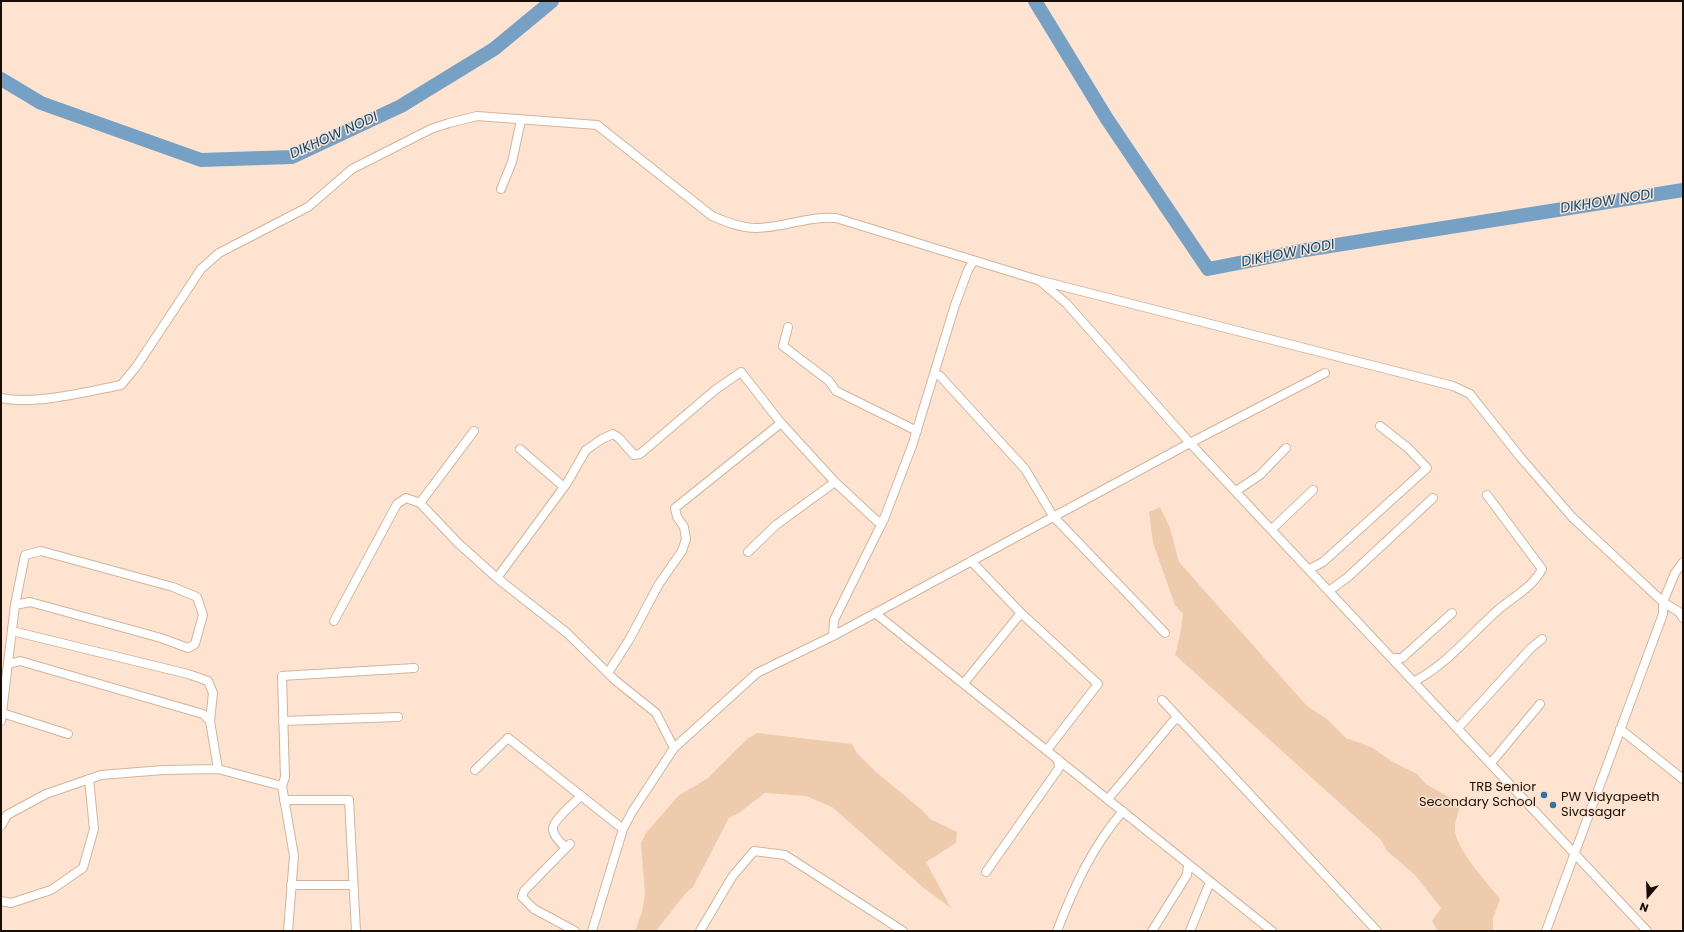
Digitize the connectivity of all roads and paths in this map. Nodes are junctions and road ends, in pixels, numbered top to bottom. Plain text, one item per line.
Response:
1 (521, 120) junction
2 (501, 189) dead end
3 (973, 262) junction
4 (1038, 280) junction
5 (788, 328) dead end
6 (1325, 373) dead end
7 (935, 374) junction
8 (1, 398) edge
9 (781, 423) junction
10 (1380, 426) dead end
11 (474, 431) dead end
12 (917, 431) junction
13 (1190, 443) junction
14 (1286, 448) dead end
15 (520, 449) dead end
16 (836, 482) junction
17 (564, 487) junction
18 (1313, 490) dead end
19 (1236, 491) junction
20 (1487, 495) dead end
21 (1432, 498) dead end
22 (420, 503) junction
23 (1053, 516) junction
24 (884, 520) junction
25 (1272, 529) junction
26 (748, 552) dead end
27 (971, 561) junction
28 (1683, 562) edge
29 (1310, 569) junction
30 (496, 578) junction
31 (1330, 590) junction
32 (1663, 602) junction
33 (16, 605) junction
34 (1021, 612) junction
35 (875, 613) junction
36 (1452, 613) dead end
37 (1683, 618) edge
38 (334, 621) dead end
39 (12, 631) junction
40 (1165, 633) dead end
41 (833, 636) junction
42 (1542, 639) dead end
43 (1394, 658) junction
44 (9, 664) junction
45 (414, 668) dead end
46 (608, 673) junction
47 (1415, 681) junction
48 (964, 683) junction
49 (1162, 700) dead end
50 (1540, 704) dead end
51 (2, 717) edge
52 (398, 717) dead end
53 (1180, 720) junction
54 (210, 721) junction
55 (283, 721) junction
56 (1458, 728) junction
57 (1620, 729) junction
58 (68, 734) dead end
59 (674, 748) junction
60 (1047, 750) junction
61 (1058, 759) junction
62 (1491, 763) junction
63 (218, 770) junction
64 (475, 770) dead end
65 (1683, 778) edge
66 (89, 779) junction
67 (282, 786) junction
68 (581, 796) junction
69 (284, 800) junction
70 (1108, 800) junction
71 (1123, 812) junction
72 (1, 826) edge
73 (623, 829) junction
74 (1574, 853) junction
75 (1188, 865) junction
76 (986, 872) dead end
77 (1210, 882) junction
78 (291, 885) junction
79 (352, 885) junction
80 (1, 901) edge
81 (288, 931) edge
82 (356, 931) edge
83 (575, 931) edge
84 (592, 931) edge
85 (700, 931) edge
86 (903, 931) edge
87 (1057, 931) edge
88 (1152, 931) edge
89 (1190, 931) edge
90 (1272, 931) edge
91 (1377, 931) edge
92 (1546, 931) edge
93 (1647, 931) edge

1 - 2 street
1 - 3 street
1 - 8 street
3 - 4 street
3 - 7 street
4 - 13 street
4 - 32 street
5 - 12 street
6 - 13 street
7 - 12 street
7 - 23 street
9 - 16 street
9 - 17 street
9 - 46 street
10 - 29 street
11 - 22 street
12 - 24 street
13 - 19 street
13 - 23 street
14 - 19 street
15 - 17 street
16 - 24 street
16 - 26 street
17 - 30 street
18 - 25 street
19 - 25 street
20 - 47 street
21 - 31 street
22 - 30 street
22 - 38 street
23 - 27 street
23 - 40 street
24 - 41 street
25 - 29 street
27 - 34 street
27 - 35 street
28 - 32 street
29 - 31 street
30 - 46 street
31 - 43 street
32 - 37 street
32 - 57 street
33 - 33 street
33 - 39 street
34 - 48 street
34 - 60 street
35 - 41 street
35 - 48 street
36 - 43 street
39 - 44 street
39 - 54 street
41 - 59 street
42 - 56 street
43 - 47 street
44 - 51 street
44 - 54 street
45 - 55 street
46 - 59 street
47 - 56 street
48 - 60 street
49 - 53 street
50 - 62 street
51 - 58 street
52 - 55 street
53 - 70 street
53 - 91 street
54 - 63 street
55 - 67 street
56 - 62 street
57 - 65 street
57 - 74 street
59 - 73 street
60 - 61 street
61 - 70 street
61 - 76 street
62 - 74 street
63 - 66 street
63 - 67 street
64 - 68 street
66 - 72 street
66 - 80 street
67 - 69 street
68 - 73 street
68 - 83 street
69 - 78 street
69 - 79 street
70 - 71 street
71 - 75 street
71 - 87 street
73 - 84 street
74 - 92 street
74 - 93 street
75 - 77 street
75 - 88 street
77 - 89 street
77 - 90 street
78 - 79 street
78 - 81 street
79 - 82 street
85 - 86 street

